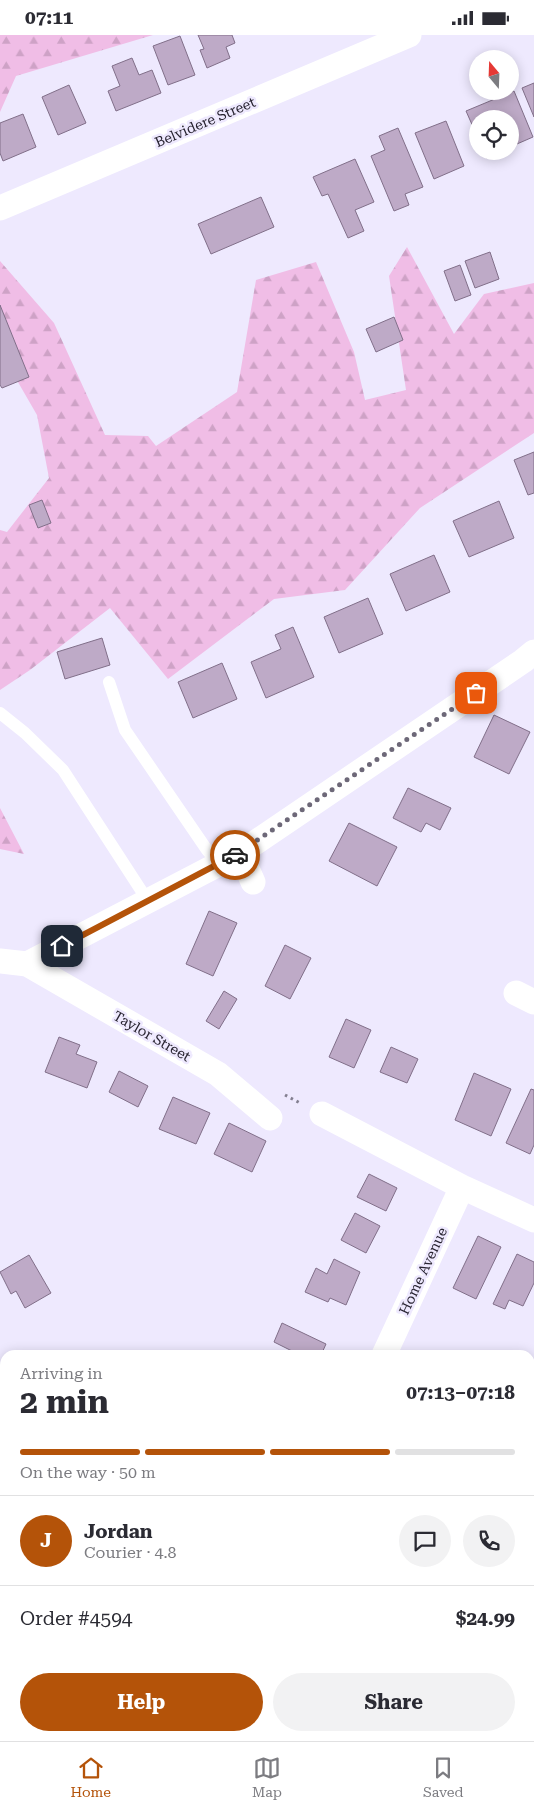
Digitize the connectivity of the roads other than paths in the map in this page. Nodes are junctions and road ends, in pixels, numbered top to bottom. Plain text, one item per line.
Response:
1 (409, 35) edge
2 (0, 207) edge
3 (530, 660) edge
4 (109, 683) dead end
5 (0, 713) edge
6 (229, 858) junction
7 (253, 882) dead end
8 (148, 901) junction
9 (0, 961) edge
10 (27, 964) junction
11 (322, 1114) dead end
12 (270, 1118) dead end
13 (462, 1187) junction
14 (534, 1220) edge
15 (386, 1350) edge

1 - 2 street, Belvidere Street
3 - 6 street
4 - 6 lane
5 - 8 lane
6 - 7 street
6 - 8 street
8 - 10 street
9 - 10 street
10 - 12 street, Taylor Street
11 - 13 street
13 - 14 street
13 - 15 street, Home Avenue

